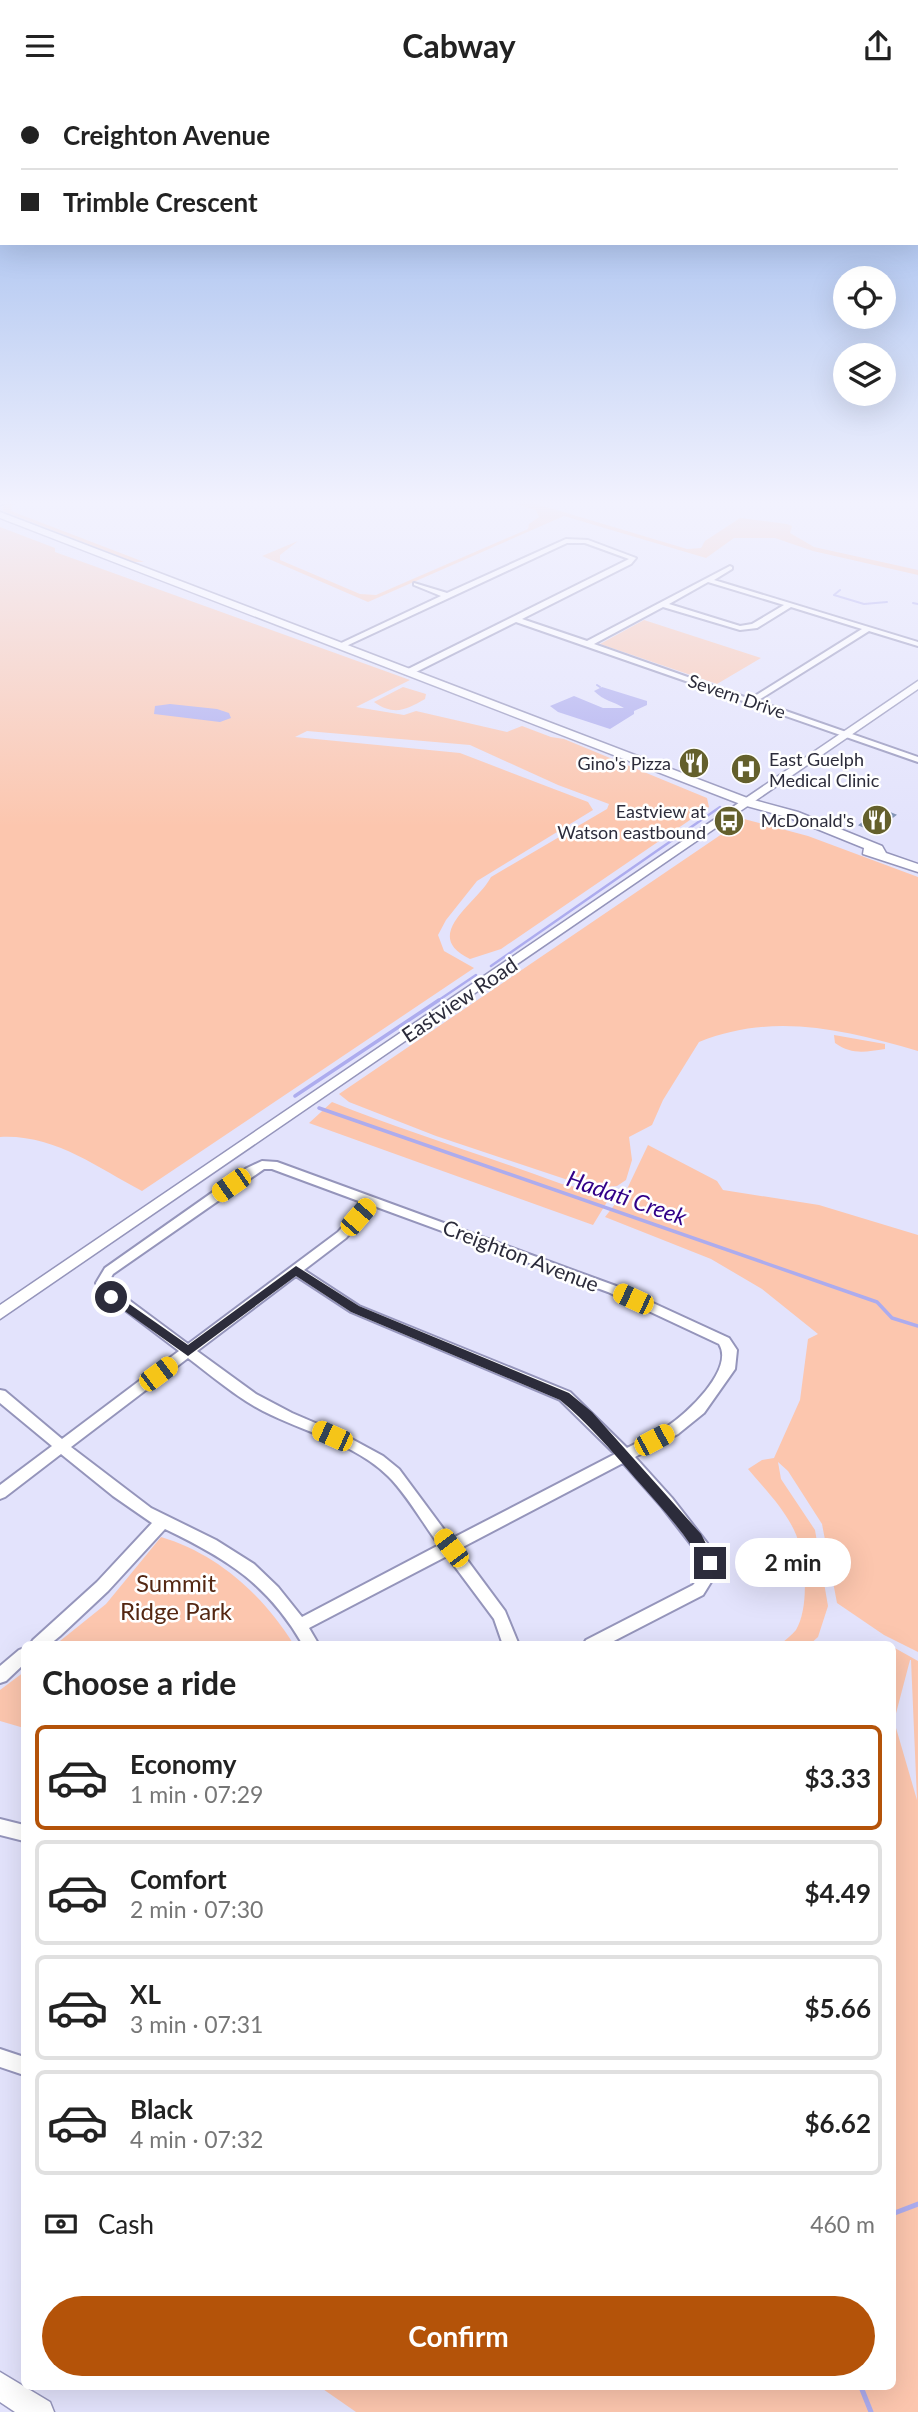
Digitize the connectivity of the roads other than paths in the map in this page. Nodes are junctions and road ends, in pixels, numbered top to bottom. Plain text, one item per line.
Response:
1 (248, 610) edge
2 (417, 610) edge
3 (534, 610) edge
4 (650, 610) edge
5 (683, 610) edge
6 (781, 610) edge
7 (807, 610) edge
8 (516, 619) junction
9 (868, 629) junction
10 (587, 644) junction
11 (918, 644) edge
12 (341, 646) junction
13 (410, 672) junction
14 (918, 684) edge
15 (752, 701) junction
16 (845, 734) junction
17 (918, 760) edge
18 (747, 802) junction
19 (918, 868) edge
20 (373, 1200) junction
21 (296, 1270) junction
22 (0, 1313) edge
23 (188, 1352) junction
24 (0, 1395) edge
25 (62, 1446) junction
26 (624, 1456) junction
27 (0, 1493) edge
28 (162, 1522) junction
29 (451, 1548) junction
30 (301, 1625) junction
31 (43, 1641) edge
32 (309, 1641) edge
33 (509, 1641) edge
34 (599, 1641) edge
35 (21, 1658) edge
36 (0, 1675) edge
37 (0, 1827) edge
38 (21, 1832) edge
39 (0, 2058) edge
40 (21, 2065) edge

1 - 12 main road
2 - 12 street
3 - 8 street
4 - 10 street
5 - 6 street
7 - 9 street
8 - 10 street, Severn Drive
8 - 13 street
9 - 11 street
9 - 15 street
10 - 15 street, Severn Drive
12 - 13 main road
13 - 18 main road
14 - 16 street, Eastview Road
15 - 16 street, Severn Drive
16 - 17 street, Severn Drive
16 - 18 street, Eastview Road
18 - 19 main road
18 - 22 street, Eastview Road
20 - 21 street
20 - 23 street, Creighton Avenue
20 - 26 street, Creighton Avenue
21 - 23 street
21 - 26 street
23 - 25 street
23 - 29 street
24 - 25 street
25 - 27 street
25 - 28 street
26 - 29 street, Creighton Avenue
26 - 34 street
28 - 30 street
28 - 31 street
29 - 30 street, Creighton Avenue
29 - 33 street
30 - 32 street
35 - 36 street
37 - 38 street
39 - 40 street

